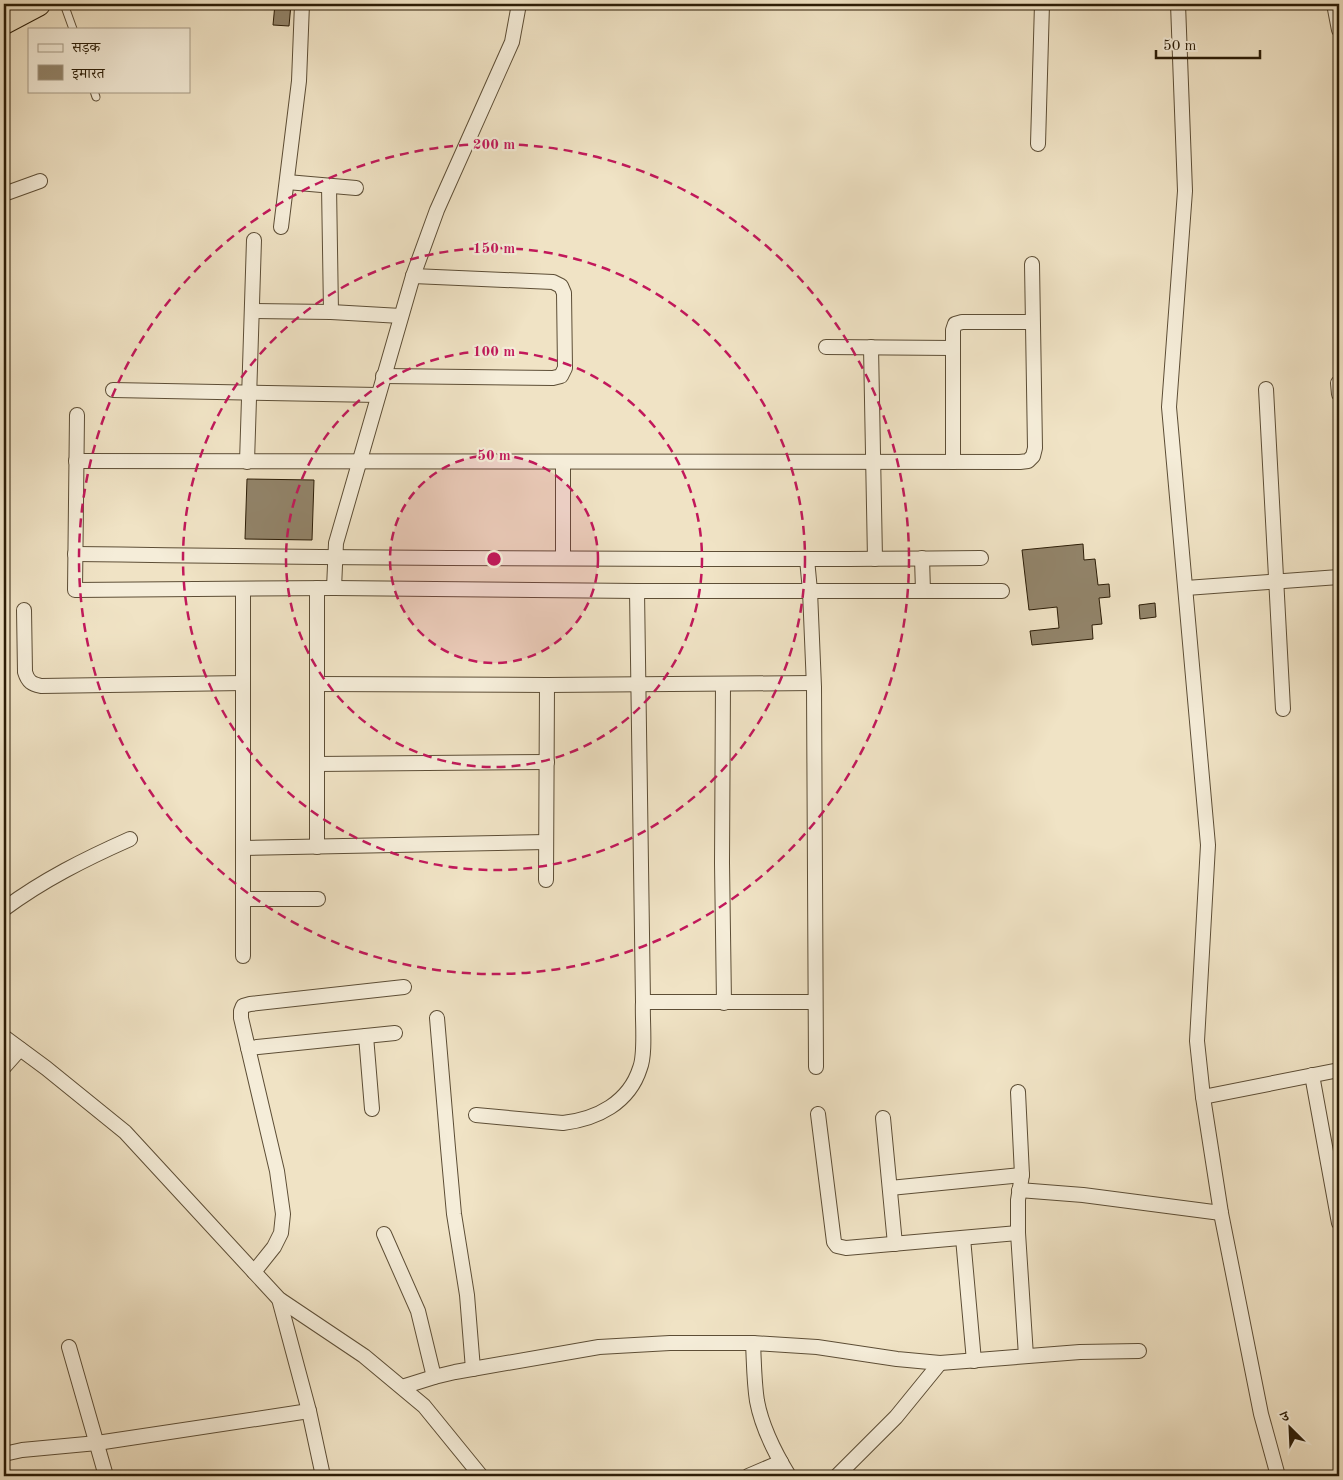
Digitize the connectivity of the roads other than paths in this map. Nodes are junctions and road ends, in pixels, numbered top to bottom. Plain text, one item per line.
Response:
1 (9, 4) edge
2 (38, 4) edge
3 (64, 4) edge
4 (302, 4) edge
5 (519, 4) edge
6 (1042, 4) edge
7 (1178, 4) edge
8 (1334, 4) edge
9 (4, 7) edge
10 (4, 22) edge
11 (73, 28) edge
12 (1339, 30) edge
13 (1038, 144) dead end
14 (40, 181) dead end
15 (287, 182) junction
16 (329, 186) junction
17 (356, 188) dead end
18 (5, 189) edge
19 (282, 227) dead end
20 (254, 240) dead end
21 (1032, 264) dead end
22 (413, 276) junction
23 (252, 310) junction
24 (331, 312) junction
25 (401, 316) junction
26 (1032, 322) junction
27 (826, 347) dead end
28 (871, 347) junction
29 (952, 348) junction
30 (383, 376) junction
31 (112, 390) dead end
32 (1266, 390) dead end
33 (249, 391) junction
34 (378, 395) junction
35 (77, 415) dead end
36 (76, 461) junction
37 (247, 462) junction
38 (359, 462) junction
39 (563, 462) junction
40 (873, 462) junction
41 (953, 462) junction
42 (75, 554) junction
43 (335, 557) junction
44 (563, 558) junction
45 (922, 558) junction
46 (981, 558) dead end
47 (807, 559) junction
48 (875, 559) junction
49 (1339, 577) edge
50 (1276, 583) junction
51 (318, 588) junction
52 (334, 588) junction
53 (1186, 588) junction
54 (243, 589) junction
55 (637, 591) junction
56 (810, 591) junction
57 (923, 591) junction
58 (1002, 591) dead end
59 (24, 610) dead end
60 (243, 683) junction
61 (813, 683) junction
62 (317, 684) junction
63 (639, 684) junction
64 (722, 684) junction
65 (547, 685) junction
66 (1282, 709) dead end
67 (547, 762) junction
68 (317, 764) junction
69 (130, 839) dead end
70 (546, 842) junction
71 (317, 847) junction
72 (244, 848) junction
73 (546, 880) dead end
74 (243, 899) junction
75 (318, 899) dead end
76 (4, 909) edge
77 (244, 956) dead end
78 (404, 987) dead end
79 (643, 1002) junction
80 (815, 1002) junction
81 (724, 1003) junction
82 (437, 1018) dead end
83 (395, 1033) dead end
84 (366, 1036) junction
85 (4, 1037) edge
86 (248, 1048) junction
87 (20, 1049) junction
88 (4, 1067) edge
89 (816, 1067) dead end
90 (1339, 1070) edge
91 (1312, 1075) junction
92 (1018, 1092) dead end
93 (1203, 1096) junction
94 (372, 1109) dead end
95 (818, 1114) dead end
96 (476, 1115) dead end
97 (883, 1118) dead end
98 (1335, 1174) edge
99 (1022, 1175) junction
100 (890, 1188) junction
101 (1019, 1190) junction
102 (1221, 1213) junction
103 (1339, 1223) edge
104 (1018, 1233) junction
105 (384, 1234) dead end
106 (963, 1238) junction
107 (895, 1244) junction
108 (254, 1272) junction
109 (279, 1299) junction
110 (753, 1343) junction
111 (69, 1347) dead end
112 (1139, 1351) dead end
113 (1026, 1356) junction
114 (974, 1361) junction
115 (940, 1363) junction
116 (473, 1369) junction
117 (434, 1377) junction
118 (402, 1387) junction
119 (309, 1411) junction
120 (97, 1443) junction
121 (4, 1454) edge
122 (781, 1462) junction
123 (106, 1476) edge
124 (323, 1476) edge
125 (481, 1476) edge
126 (748, 1476) edge
127 (789, 1476) edge
128 (837, 1476) edge
129 (1278, 1476) edge

1 - 9 highway
2 - 10 highway
3 - 11 lane
4 - 15 street
5 - 22 street
6 - 13 street
7 - 53 street
8 - 12 street
14 - 18 street
15 - 16 street
15 - 19 street
16 - 17 street
16 - 24 street
20 - 23 street
21 - 26 street
22 - 25 street
22 - 30 street
23 - 24 street
23 - 33 street
24 - 25 street
25 - 30 street
26 - 29 street
26 - 41 street
27 - 28 street
28 - 29 street
28 - 40 street
29 - 41 street
30 - 34 street
31 - 33 street
32 - 50 street
33 - 34 street
33 - 37 street
34 - 38 street
35 - 36 street
36 - 37 street
36 - 42 street
37 - 38 street
38 - 39 street
38 - 43 street
39 - 40 street
39 - 44 street
40 - 41 street
40 - 48 street
42 - 43 street
42 - 54 street
43 - 44 street
43 - 52 street
44 - 47 street
45 - 46 street
45 - 48 street
45 - 57 street
47 - 48 street
47 - 56 street
49 - 50 street
50 - 53 street
50 - 66 street
51 - 52 street
51 - 54 street
51 - 62 street
52 - 55 street
53 - 93 street
54 - 60 street
55 - 56 street
55 - 63 street
56 - 57 street
56 - 61 street
57 - 58 street
59 - 60 street
60 - 72 street
61 - 64 street
61 - 80 street
62 - 65 street
62 - 68 street
63 - 64 street
63 - 65 street
63 - 79 street
64 - 81 street
65 - 67 street
67 - 68 street
67 - 70 street
68 - 71 street
69 - 76 street
70 - 71 street
70 - 73 street
71 - 72 street
72 - 74 street
74 - 75 street
74 - 77 street
78 - 86 street
79 - 81 street
79 - 96 street
80 - 81 street
80 - 89 street
82 - 116 street
83 - 84 street
84 - 86 street
84 - 94 street
85 - 87 street
86 - 108 street
87 - 88 street
87 - 108 street
90 - 91 street
91 - 93 street
91 - 98 street
92 - 99 street
93 - 102 street
95 - 107 street
97 - 100 street
98 - 103 street
99 - 100 street
99 - 101 street
100 - 107 street
101 - 102 street
101 - 104 street
102 - 129 street
104 - 106 street
104 - 113 street
105 - 117 street
106 - 107 street
106 - 114 street
108 - 109 street
109 - 118 street
109 - 119 street
110 - 115 street
110 - 116 street
110 - 122 street
111 - 120 street
112 - 113 street
113 - 114 street
114 - 115 street
115 - 128 street
116 - 117 street
117 - 118 street
118 - 125 street
119 - 120 street
119 - 124 street
120 - 121 street
120 - 123 street
122 - 126 street
122 - 127 street

